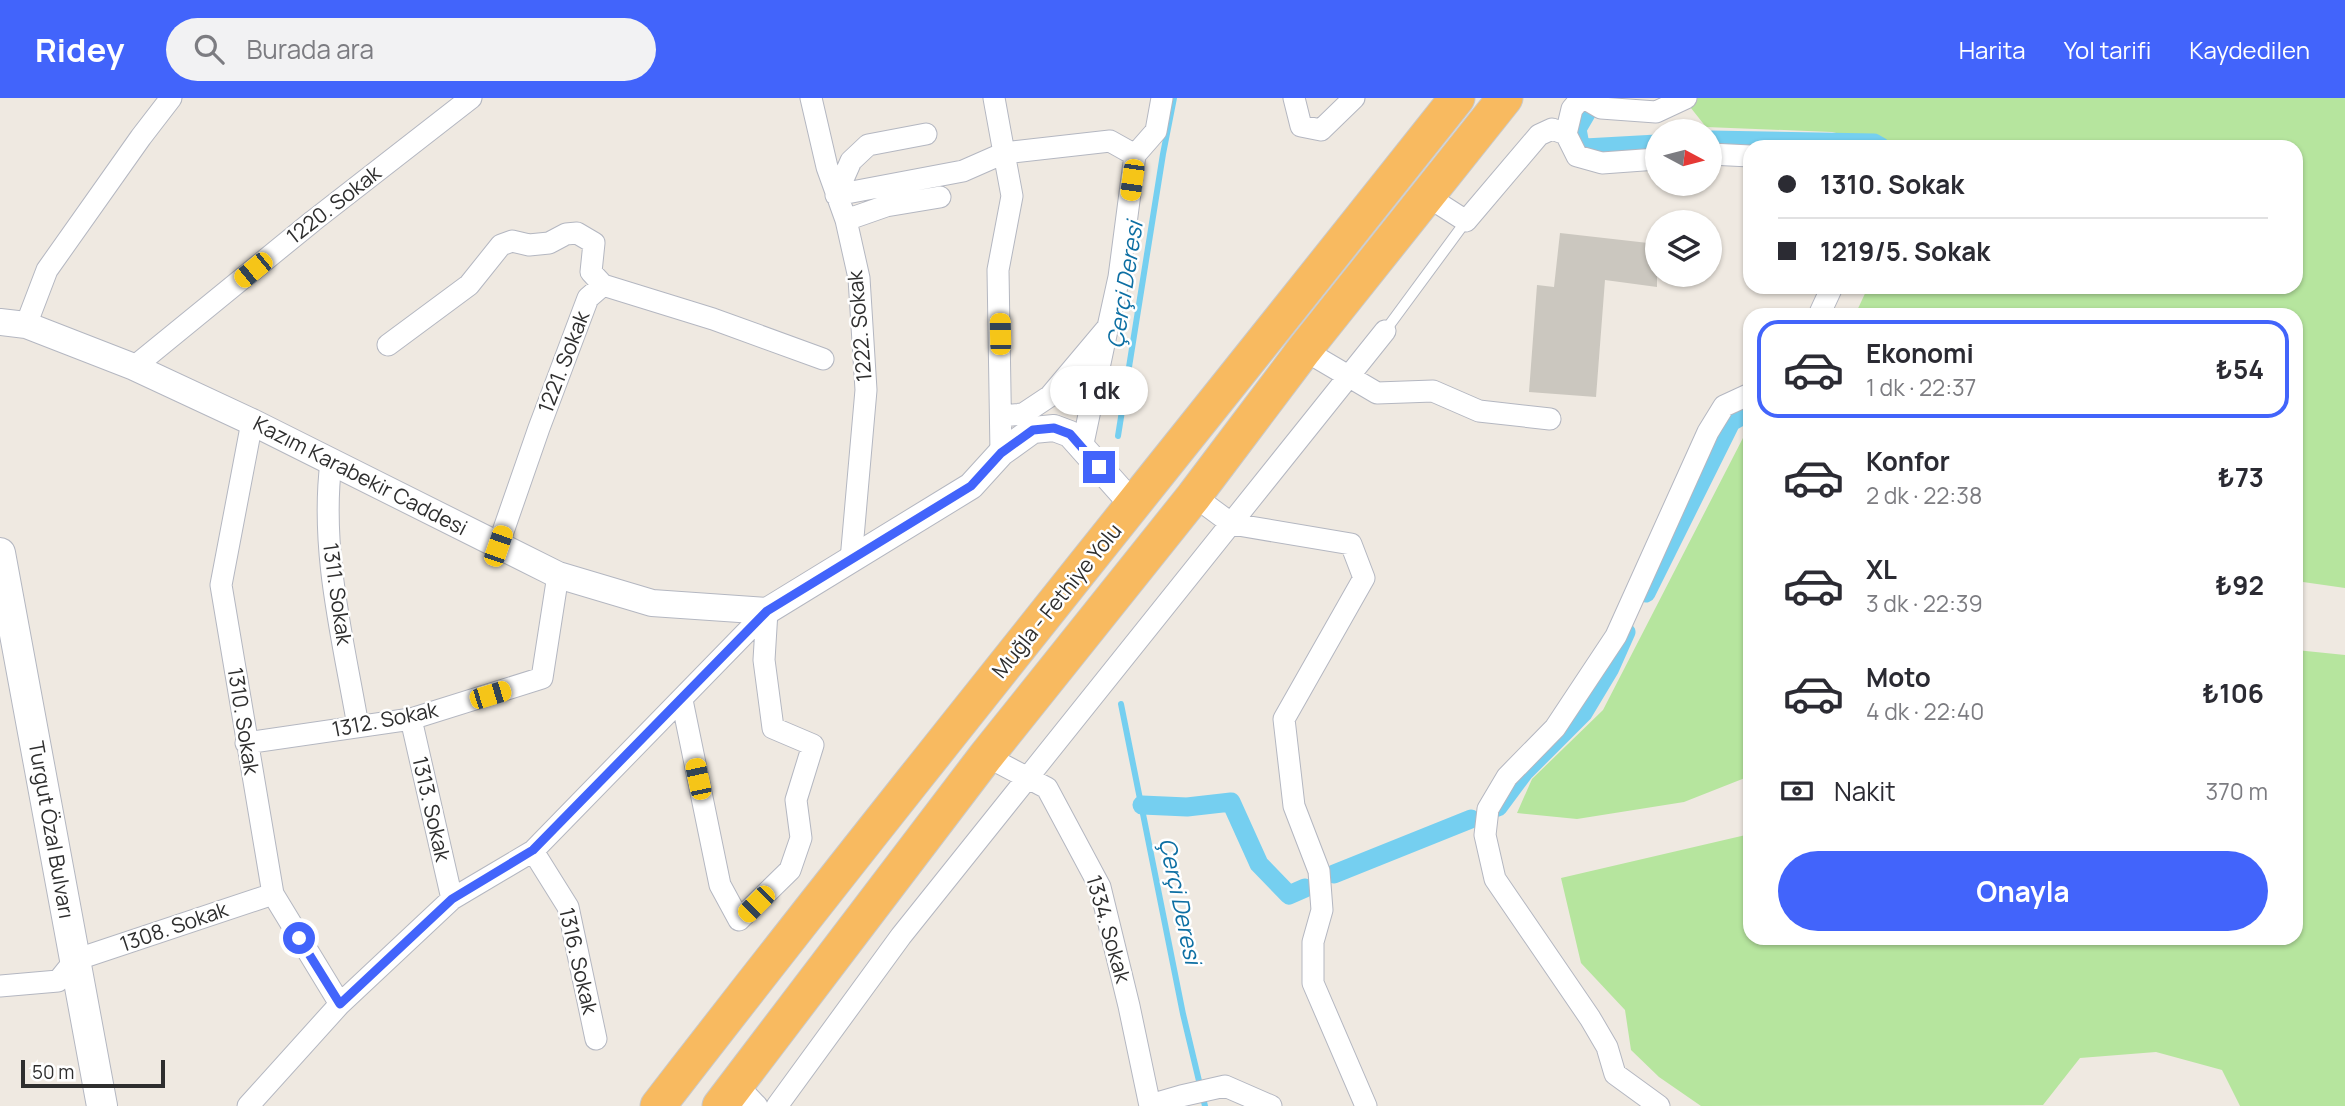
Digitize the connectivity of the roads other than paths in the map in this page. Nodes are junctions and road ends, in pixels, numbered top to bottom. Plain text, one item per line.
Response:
1 (171, 98) edge
2 (471, 98) edge
3 (811, 98) edge
4 (994, 98) edge
5 (1162, 98) edge
6 (1294, 98) edge
7 (1354, 98) edge
8 (1457, 98) edge
9 (1505, 98) edge
10 (1686, 98) edge
11 (1589, 101) edge
12 (926, 134) dead end
13 (1566, 134) junction
14 (1004, 153) junction
15 (1135, 155) junction
16 (1722, 155) edge
17 (1743, 156) edge
18 (1645, 160) edge
19 (836, 195) junction
20 (1427, 196) junction
21 (940, 197) dead end
22 (846, 220) junction
23 (1466, 221) junction
24 (603, 285) junction
25 (13, 323) edge
26 (1108, 327) junction
27 (1385, 331) joint
28 (388, 345) dead end
29 (1304, 350) junction
30 (822, 359) dead end
31 (134, 367) junction
32 (1350, 377) junction
33 (1743, 398) edge
34 (1001, 416) junction
35 (1550, 419) dead end
36 (252, 422) junction
37 (1082, 447) junction
38 (1001, 453) junction
39 (331, 462) junction
40 (1194, 496) junction
41 (1134, 506) junction
42 (1232, 524) junction
43 (498, 546) junction
44 (0, 553) edge
45 (851, 560) junction
46 (558, 575) junction
47 (767, 611) junction
48 (682, 699) junction
49 (411, 719) junction
50 (358, 726) junction
51 (246, 743) junction
52 (986, 756) junction
53 (1027, 777) junction
54 (533, 850) junction
55 (273, 894) junction
56 (452, 899) junction
57 (75, 960) junction
58 (0, 986) edge
59 (340, 1004) junction
60 (596, 1039) dead end
61 (738, 1098) edge
62 (102, 1106) edge
63 (248, 1106) edge
64 (658, 1106) edge
65 (777, 1106) edge
66 (1150, 1106) edge
67 (1271, 1106) edge
68 (1366, 1106) edge
69 (1659, 1106) edge

1 - 25 street
2 - 31 street, 1220. Sokak
3 - 19 street, 1222. Sokak
4 - 14 street
5 - 15 street
6 - 7 street
8 - 41 highway, Muğla - Fethiye Yolu
9 - 20 highway, Muğla - Fethiye Yolu
10 - 11 street
11 - 13 street
12 - 19 street
13 - 18 street
13 - 23 street
14 - 15 street
14 - 19 street
14 - 34 street
15 - 26 street
16 - 17 street
19 - 22 street, 1222. Sokak
20 - 23 street
20 - 29 highway, Muğla - Fethiye Yolu
21 - 22 street
22 - 45 street, 1222. Sokak
23 - 27 lane
24 - 28 street
24 - 30 street
24 - 43 street, 1221. Sokak
25 - 31 street, Kazım Karabekir Caddesi
26 - 34 street
26 - 37 street
27 - 32 street
29 - 32 street
29 - 40 highway, Muğla - Fethiye Yolu
31 - 36 street, Kazım Karabekir Caddesi
32 - 35 street
32 - 42 street
33 - 69 street
34 - 38 street
36 - 39 street, Kazım Karabekir Caddesi
36 - 51 street, 1310. Sokak
37 - 38 street
37 - 41 street
38 - 45 street
39 - 43 street, Kazım Karabekir Caddesi
39 - 50 street, 1311. Sokak
40 - 42 street
40 - 52 highway, Muğla - Fethiye Yolu
41 - 64 highway, Muğla - Fethiye Yolu
42 - 53 street
42 - 68 street
43 - 46 street, Kazım Karabekir Caddesi
44 - 57 main road, Turgut Özal Bulvarı
45 - 47 street
46 - 47 street, Kazım Karabekir Caddesi
46 - 49 street, 1312. Sokak
47 - 48 street
47 - 48 street
48 - 54 street
49 - 50 street, 1312. Sokak
49 - 56 street, 1313. Sokak
50 - 51 street, 1312. Sokak
51 - 55 street, 1310. Sokak
52 - 53 street, 1334. Sokak
52 - 61 highway, Muğla - Fethiye Yolu
53 - 65 street
53 - 66 street, 1334. Sokak
54 - 56 street
54 - 60 street, 1316. Sokak
55 - 57 street, 1308. Sokak
55 - 59 street, 1310. Sokak
56 - 59 street
57 - 58 street
57 - 62 main road, Turgut Özal Bulvarı
59 - 63 street
66 - 67 street

